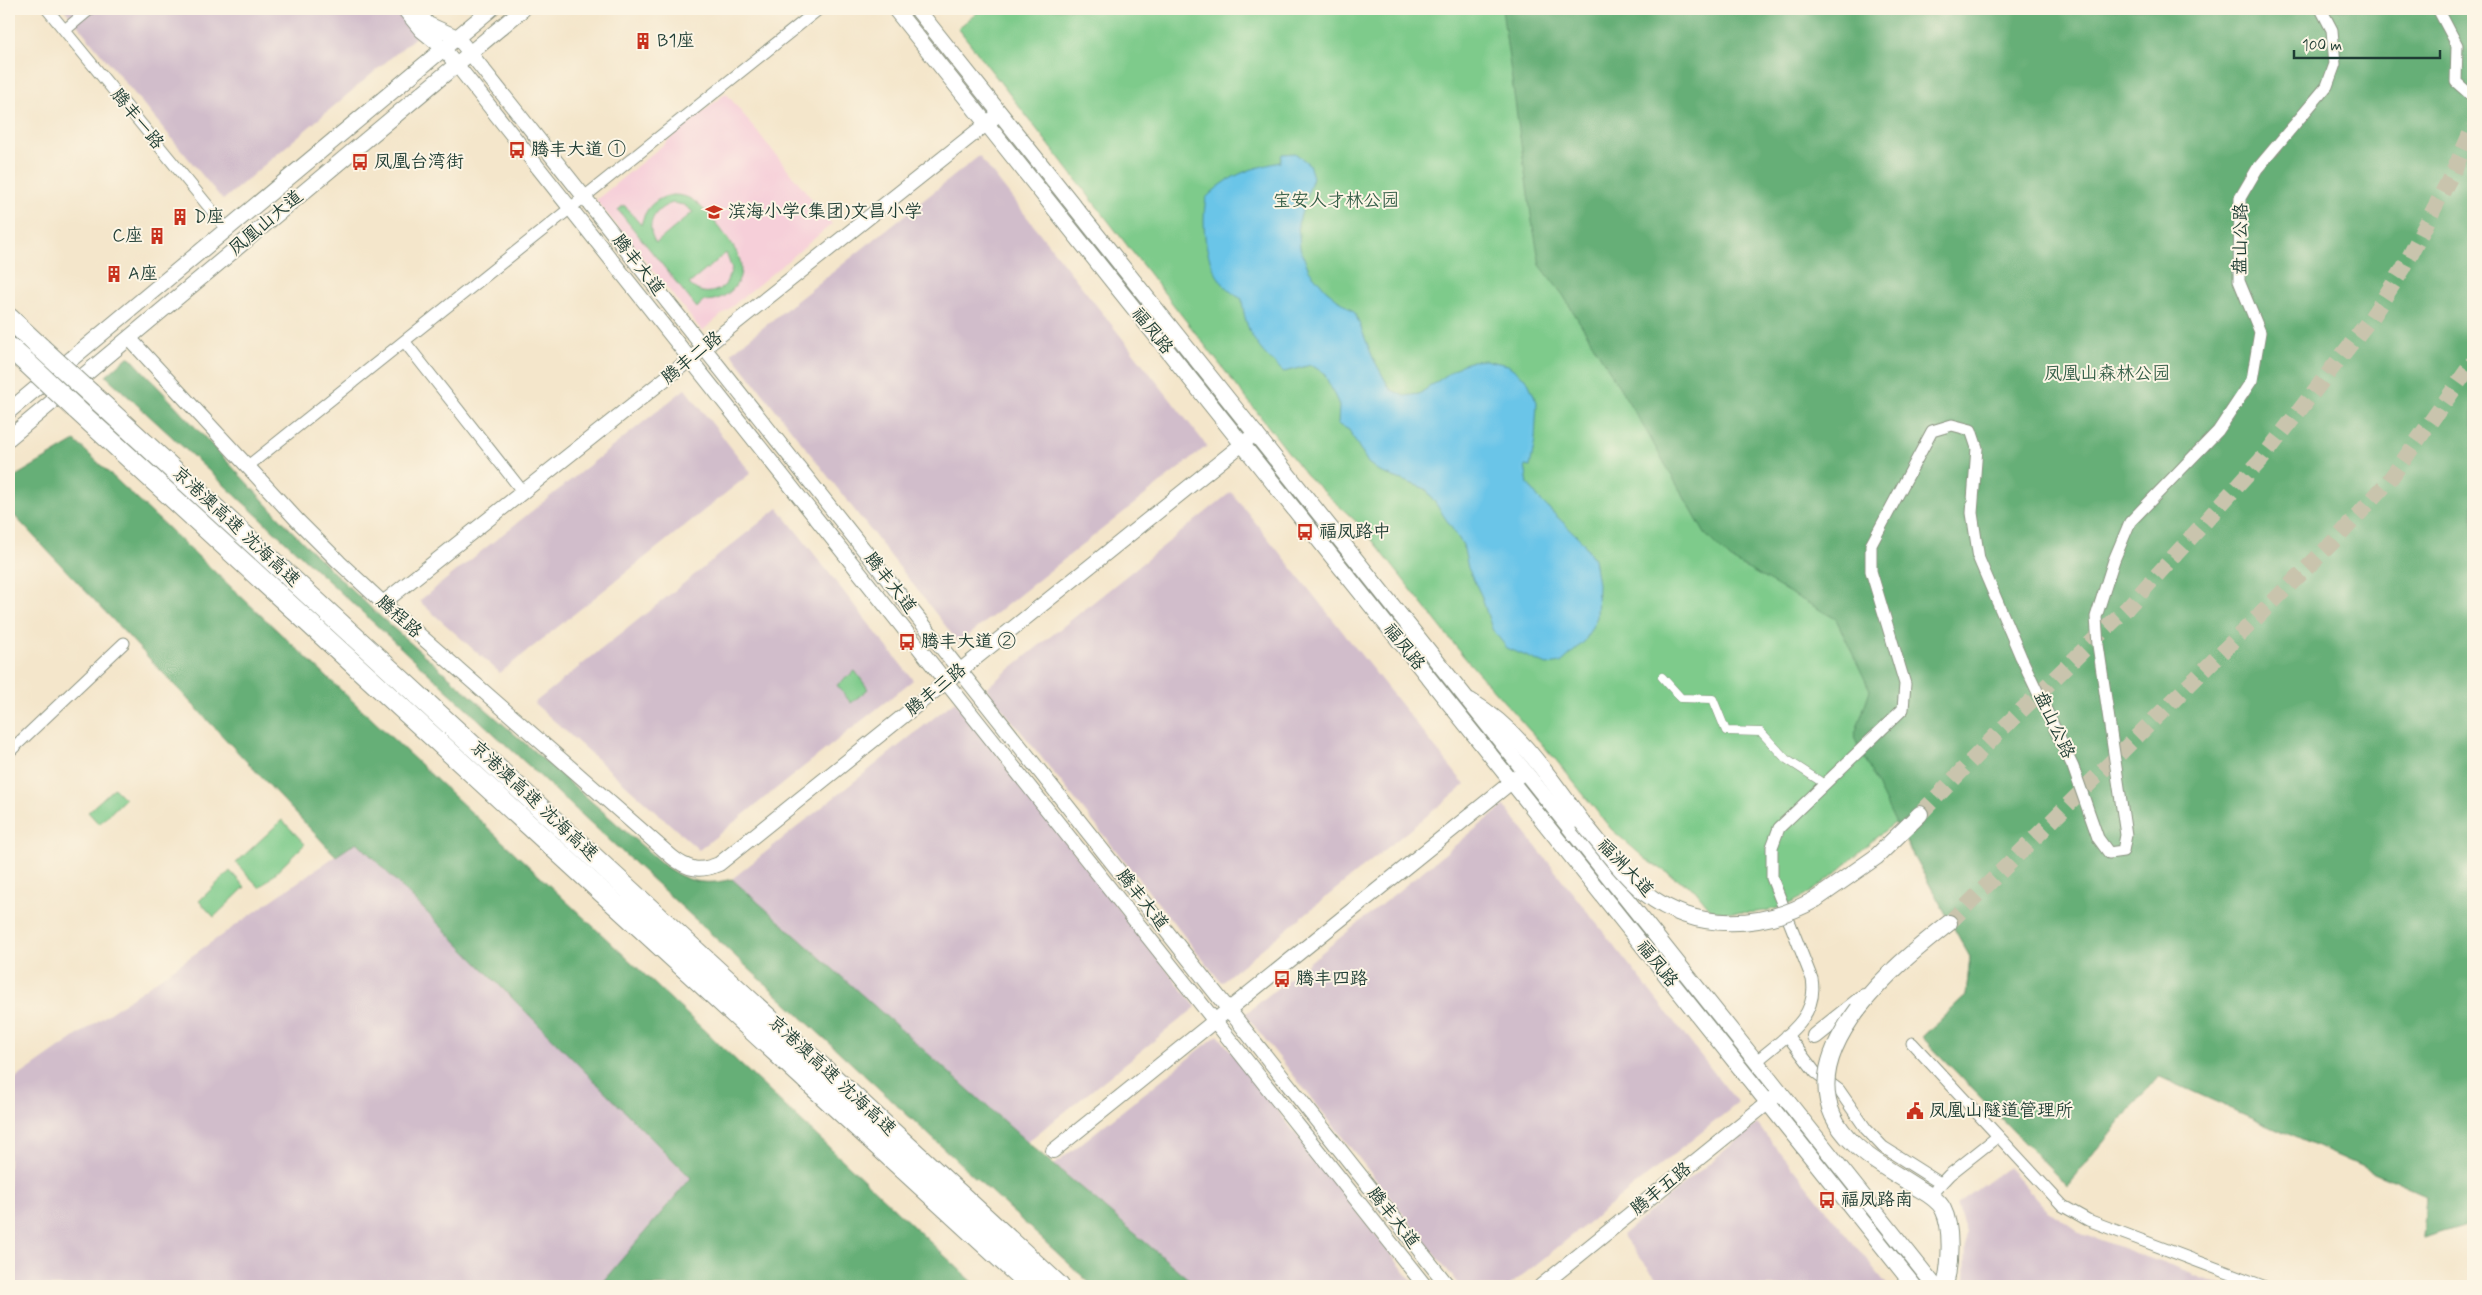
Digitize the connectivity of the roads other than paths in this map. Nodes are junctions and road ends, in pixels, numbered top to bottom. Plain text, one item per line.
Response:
1 (47, 9) edge
2 (90, 9) edge
3 (404, 9) edge
4 (416, 9) edge
5 (491, 9) edge
6 (523, 9) edge
7 (819, 9) edge
8 (895, 9) edge
9 (917, 9) edge
10 (2321, 9) edge
11 (2438, 9) edge
12 (64, 30) junction
13 (457, 37) junction
14 (443, 48) junction
15 (470, 53) junction
16 (456, 64) junction
17 (2473, 97) edge
18 (1000, 113) junction
19 (986, 124) junction
20 (584, 197) junction
21 (570, 208) junction
22 (227, 229) junction
23 (9, 318) edge
24 (128, 338) junction
25 (404, 341) junction
26 (9, 347) edge
27 (704, 348) junction
28 (690, 359) junction
29 (9, 411) edge
30 (1256, 434) junction
31 (9, 438) edge
32 (1242, 444) junction
33 (248, 466) junction
34 (523, 492) junction
35 (1361, 565) junction
36 (1348, 576) junction
37 (383, 603) junction
38 (124, 643) dead end
39 (960, 671) junction
40 (1662, 677) dead end
41 (946, 682) junction
42 (1470, 701) junction
43 (9, 752) edge
44 (1525, 771) junction
45 (1820, 781) dead end
46 (1512, 782) junction
47 (1920, 814) tunnel mouth
48 (694, 870) joint
49 (1949, 923) tunnel mouth
50 (1874, 988) junction
51 (1229, 1010) junction
52 (1215, 1021) junction
53 (1787, 1035) junction
54 (1815, 1036) dead end
55 (1912, 1043) dead end
56 (1757, 1061) junction
57 (1782, 1092) junction
58 (1768, 1103) junction
59 (1997, 1137) junction
60 (1053, 1151) dead end
61 (1936, 1190) junction
62 (1889, 1255) junction
63 (1031, 1286) edge
64 (1058, 1286) edge
65 (1425, 1286) edge
66 (1448, 1286) edge
67 (1541, 1286) edge
68 (1903, 1286) edge
69 (1914, 1286) edge
70 (1935, 1286) edge
71 (1945, 1286) edge
72 (2262, 1286) edge

1 - 12 street, 腾丰一路
2 - 12 street
3 - 14 street, 腾丰大道
4 - 13 street, 腾丰大道
5 - 13 main road, 凤凰山大道
6 - 15 main road, 凤凰山大道
7 - 20 street
8 - 19 main road, 福凤路
9 - 18 main road, 福凤路
10 - 53 street, 盘山公路
11 - 17 street
12 - 22 street, 腾丰一路
13 - 14 main road, 凤凰山大道
13 - 15 street, 腾丰大道
14 - 16 street, 腾丰大道
14 - 22 main road, 凤凰山大道
15 - 16 main road, 凤凰山大道
15 - 20 street, 腾丰大道
16 - 21 street, 腾丰大道
16 - 24 main road, 凤凰山大道
18 - 19 street, 腾丰二路
18 - 30 main road, 福凤路
19 - 27 street, 腾丰二路
19 - 32 main road, 福凤路
20 - 21 street
20 - 27 street, 腾丰大道
21 - 25 street
21 - 28 street, 腾丰大道
22 - 29 main road, 凤凰山大道
23 - 64 highway, 京港澳高速 沈海高速, bridge
24 - 31 main road, 凤凰山大道
24 - 33 street, 腾程路
25 - 33 street
25 - 34 street
26 - 63 highway, 京港澳高速 沈海高速, bridge
27 - 28 street, 腾丰二路
27 - 39 street, 腾丰大道
28 - 34 street, 腾丰二路
28 - 41 street, 腾丰大道
30 - 32 street, 腾丰三路
30 - 35 main road, 福凤路
32 - 36 main road, 福凤路
32 - 39 street, 腾丰三路
33 - 37 street, 腾程路
34 - 37 street, 腾丰二路
35 - 36 main road
35 - 42 main road, 福凤路
36 - 46 main road, 福凤路
37 - 48 street, 腾程路
38 - 43 street
39 - 41 street, 腾丰三路
39 - 51 street, 腾丰大道
40 - 45 street
41 - 48 street, 腾丰三路
41 - 52 street, 腾丰大道
42 - 44 main road, 福凤路
42 - 47 main road, 福洲大道, bridge
44 - 46 street
44 - 56 main road, 福凤路
46 - 51 street
46 - 58 main road, 福凤路
49 - 50 main road
50 - 54 main road
50 - 61 main road, bridge
51 - 52 street
51 - 66 street, 腾丰大道
52 - 60 street
52 - 65 street, 腾丰大道
53 - 56 street, 盘山公路
53 - 61 street
55 - 59 street
56 - 57 main road, 福凤路
57 - 58 street, 腾丰五路
57 - 70 main road, 福凤路
58 - 62 main road, 福凤路
58 - 67 street, 腾丰五路
59 - 61 street
59 - 72 street
61 - 71 main road
62 - 68 main road
62 - 69 main road, 福凤路

